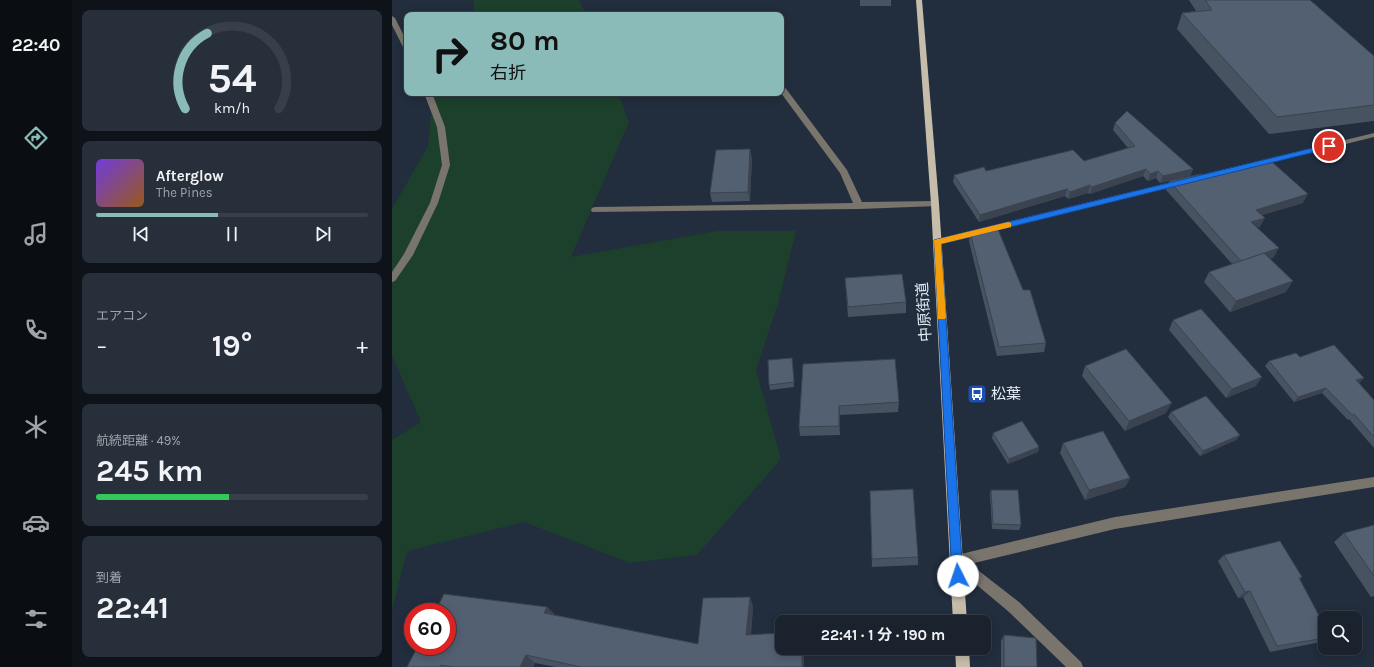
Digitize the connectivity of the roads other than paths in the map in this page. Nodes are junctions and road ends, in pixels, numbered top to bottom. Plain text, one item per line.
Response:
1 (919, 0) edge
2 (392, 18) edge
3 (404, 43) edge
4 (784, 92) edge
5 (429, 96) edge
6 (1374, 135) edge
7 (935, 204) junction
8 (860, 206) junction
9 (595, 210) dead end
10 (937, 242) junction
11 (392, 279) edge
12 (1374, 482) edge
13 (957, 561) junction
14 (960, 615) edge
15 (962, 655) edge
16 (963, 667) edge
17 (1076, 667) edge

1 - 7 main road, 中原街道
2 - 3 street
4 - 8 street
5 - 11 street
6 - 10 street
7 - 8 street
7 - 10 main road, 中原街道
8 - 9 street
10 - 13 main road, 中原街道
12 - 13 street
13 - 14 main road, 中原街道
13 - 17 street
15 - 16 main road

